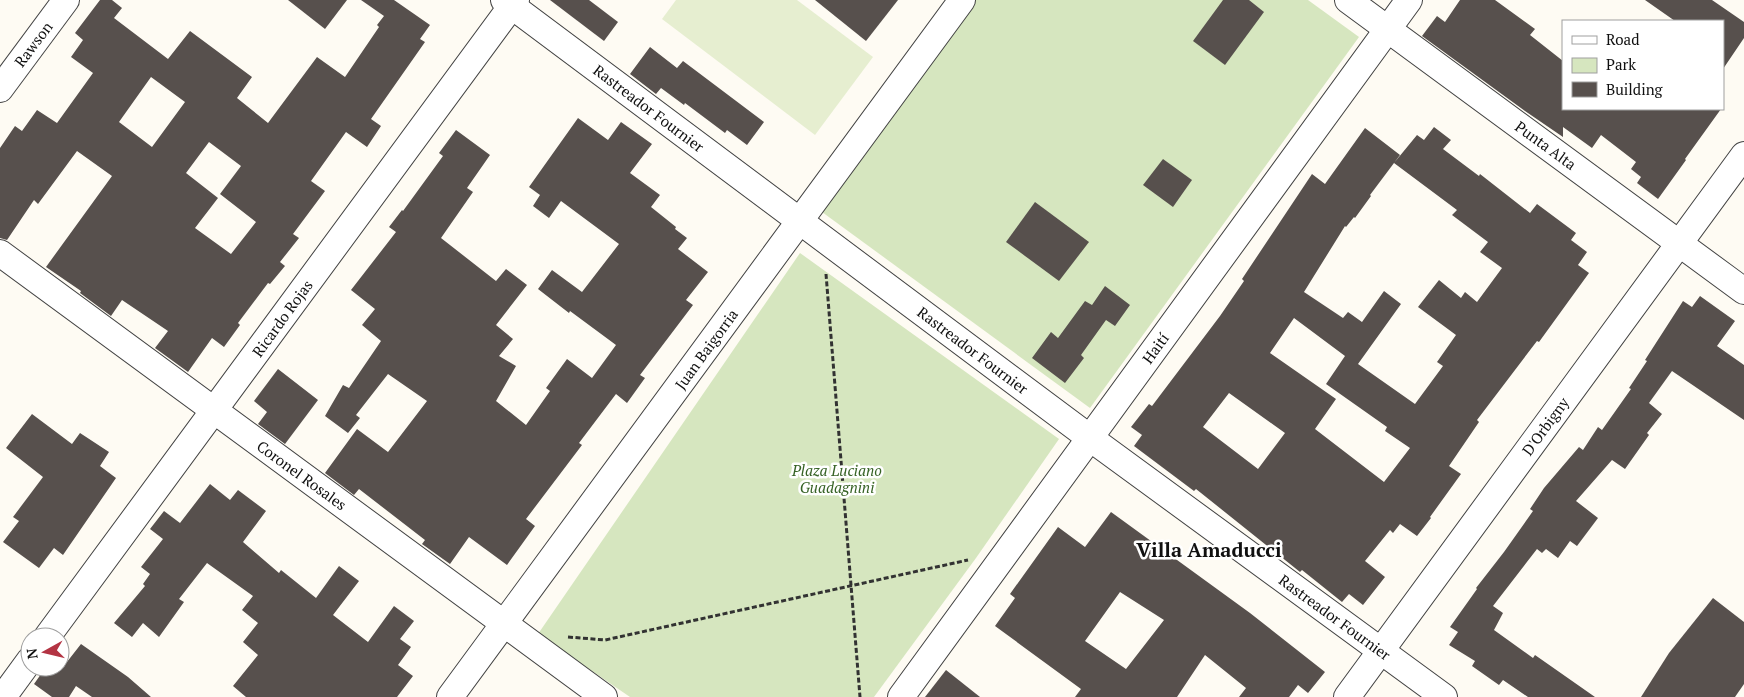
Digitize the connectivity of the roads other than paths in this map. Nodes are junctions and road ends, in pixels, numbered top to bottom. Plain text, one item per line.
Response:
1 (66, 0) edge
2 (962, 0) edge
3 (1348, 0) edge
4 (1409, 0) edge
5 (511, 2) edge
6 (1388, 29) junction
7 (0, 89) edge
8 (1744, 155) edge
9 (800, 221) junction
10 (1679, 243) junction
11 (0, 253) edge
12 (1744, 291) edge
13 (214, 410) junction
14 (1090, 438) junction
15 (504, 623) junction
16 (54, 627) edge
17 (1381, 651) junction
18 (20, 674) edge
19 (3, 697) edge
20 (450, 697) edge
21 (604, 697) edge
22 (901, 697) edge
23 (1347, 697) edge
24 (1444, 697) edge

1 - 7 street, Rawson
2 - 9 street, Juan Baigorria
3 - 6 street, Punta Alta
4 - 6 street, Haití
5 - 9 street, Rastreador Fournier
5 - 13 street, Ricardo Rojas
6 - 10 street, Punta Alta
6 - 14 street, Haití
8 - 10 street, D'Orbigny
9 - 14 street, Rastreador Fournier
9 - 15 street, Juan Baigorria
10 - 12 street, Punta Alta
10 - 17 street, D'Orbigny
11 - 13 street, Coronel Rosales
13 - 15 street, Coronel Rosales
13 - 16 street, Ricardo Rojas
14 - 17 street, Rastreador Fournier
14 - 22 street, Haití
15 - 20 street, Juan Baigorria
15 - 21 street, Coronel Rosales
17 - 23 street, D'Orbigny
17 - 24 street, Rastreador Fournier
18 - 19 street

